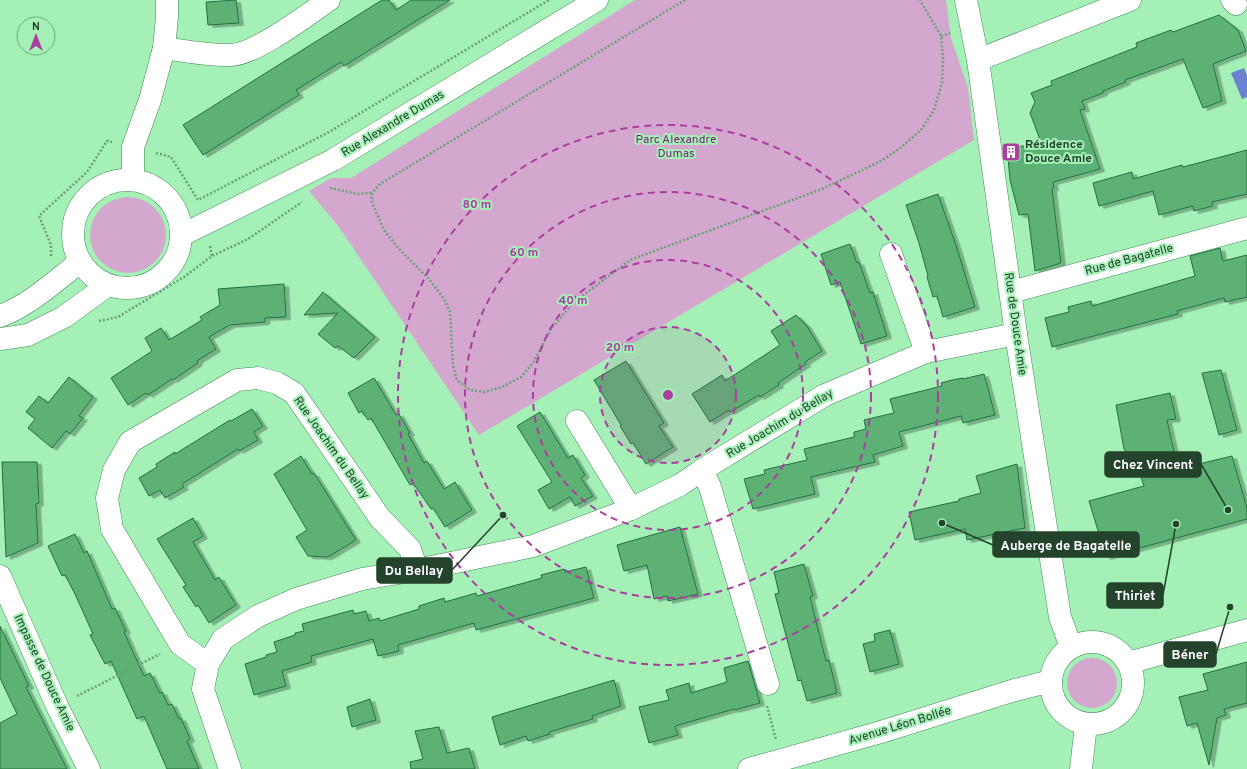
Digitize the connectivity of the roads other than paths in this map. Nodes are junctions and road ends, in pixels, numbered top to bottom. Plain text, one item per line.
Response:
1 (166, 0) edge
2 (329, 0) edge
3 (597, 0) edge
4 (966, 0) edge
5 (1130, 0) edge
6 (164, 48) junction
7 (978, 60) junction
8 (132, 180) junction
9 (1247, 228) edge
10 (182, 235) junction
11 (892, 254) dead end
12 (80, 262) junction
13 (108, 285) junction
14 (1011, 292) junction
15 (0, 316) edge
16 (1016, 334) junction
17 (0, 339) edge
18 (926, 352) junction
19 (577, 421) dead end
20 (702, 470) junction
21 (631, 509) junction
22 (417, 570) junction
23 (0, 576) edge
24 (1247, 630) edge
25 (1072, 647) junction
26 (1128, 663) junction
27 (208, 664) junction
28 (1051, 681) junction
29 (768, 684) road end
30 (1086, 724) junction
31 (1081, 768) edge
32 (89, 769) edge
33 (230, 769) edge
34 (749, 769) edge

1 - 6 street
2 - 6 street
3 - 10 street, Rue Alexandre Dumas
4 - 7 street, Rue de Douce Amie
5 - 7 street
6 - 8 street
7 - 14 street, Rue de Douce Amie
8 - 10 street
8 - 12 street
9 - 14 street, Rue de Bagatelle
10 - 13 street
11 - 18 street
12 - 13 street
12 - 15 street
13 - 17 street
14 - 16 street, Rue de Douce Amie
16 - 18 street, Rue Joachim du Bellay
16 - 25 street, Rue de Douce Amie
18 - 20 street, Rue Joachim du Bellay
19 - 21 street
20 - 21 street, Rue Joachim du Bellay
20 - 29 street
21 - 22 street, Rue Joachim du Bellay
22 - 27 street, Rue Joachim du Bellay
22 - 27 street, Rue Joachim du Bellay
23 - 32 street, Impasse de Douce Amie
24 - 26 street
25 - 26 street
25 - 28 street
26 - 30 street
27 - 33 street, Rue Joachim du Bellay
28 - 30 street
28 - 34 street, Avenue Léon Bollée
30 - 31 street

